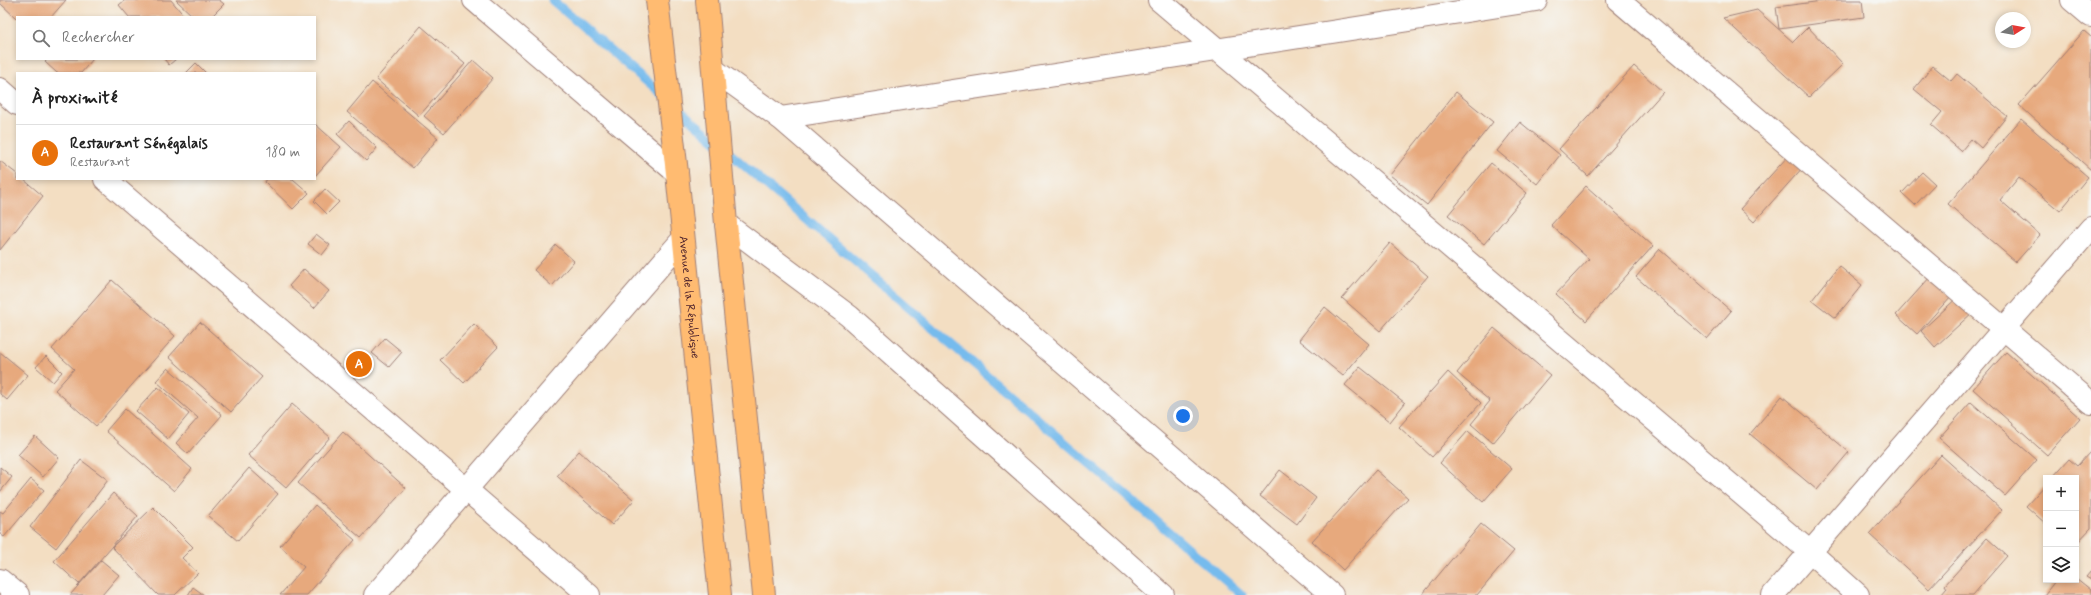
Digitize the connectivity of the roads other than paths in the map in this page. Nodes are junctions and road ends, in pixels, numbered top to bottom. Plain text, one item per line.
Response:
1 (474, 0) edge
2 (707, 0) edge
3 (1159, 0) edge
4 (1536, 0) edge
5 (1618, 0) edge
6 (2072, 0) edge
7 (653, 4) edge
8 (2091, 16) edge
9 (1217, 50) junction
10 (714, 70) junction
11 (0, 89) edge
12 (16, 103) edge
13 (780, 118) junction
14 (677, 173) junction
15 (106, 180) edge
16 (726, 224) junction
17 (2091, 228) edge
18 (682, 240) junction
19 (2004, 328) junction
20 (2091, 403) edge
21 (467, 490) junction
22 (1810, 552) junction
23 (0, 580) edge
24 (18, 595) edge
25 (376, 595) edge
26 (589, 595) edge
27 (720, 595) edge
28 (764, 595) edge
29 (1163, 595) edge
30 (1332, 595) edge
31 (1773, 595) edge
32 (1858, 595) edge

1 - 14 street
2 - 10 main road
3 - 9 street
4 - 9 street
5 - 19 street
6 - 8 street
7 - 14 main road, Avenue de la République
9 - 13 street
9 - 22 street
10 - 13 street
10 - 16 main road
11 - 12 street
13 - 30 street
14 - 18 main road, Avenue de la République
15 - 21 street
16 - 28 main road
16 - 29 street
17 - 19 street
18 - 21 street
18 - 27 main road, Avenue de la République
19 - 20 street
19 - 22 street
21 - 25 street
21 - 26 street
22 - 31 street
22 - 32 street
23 - 24 street

